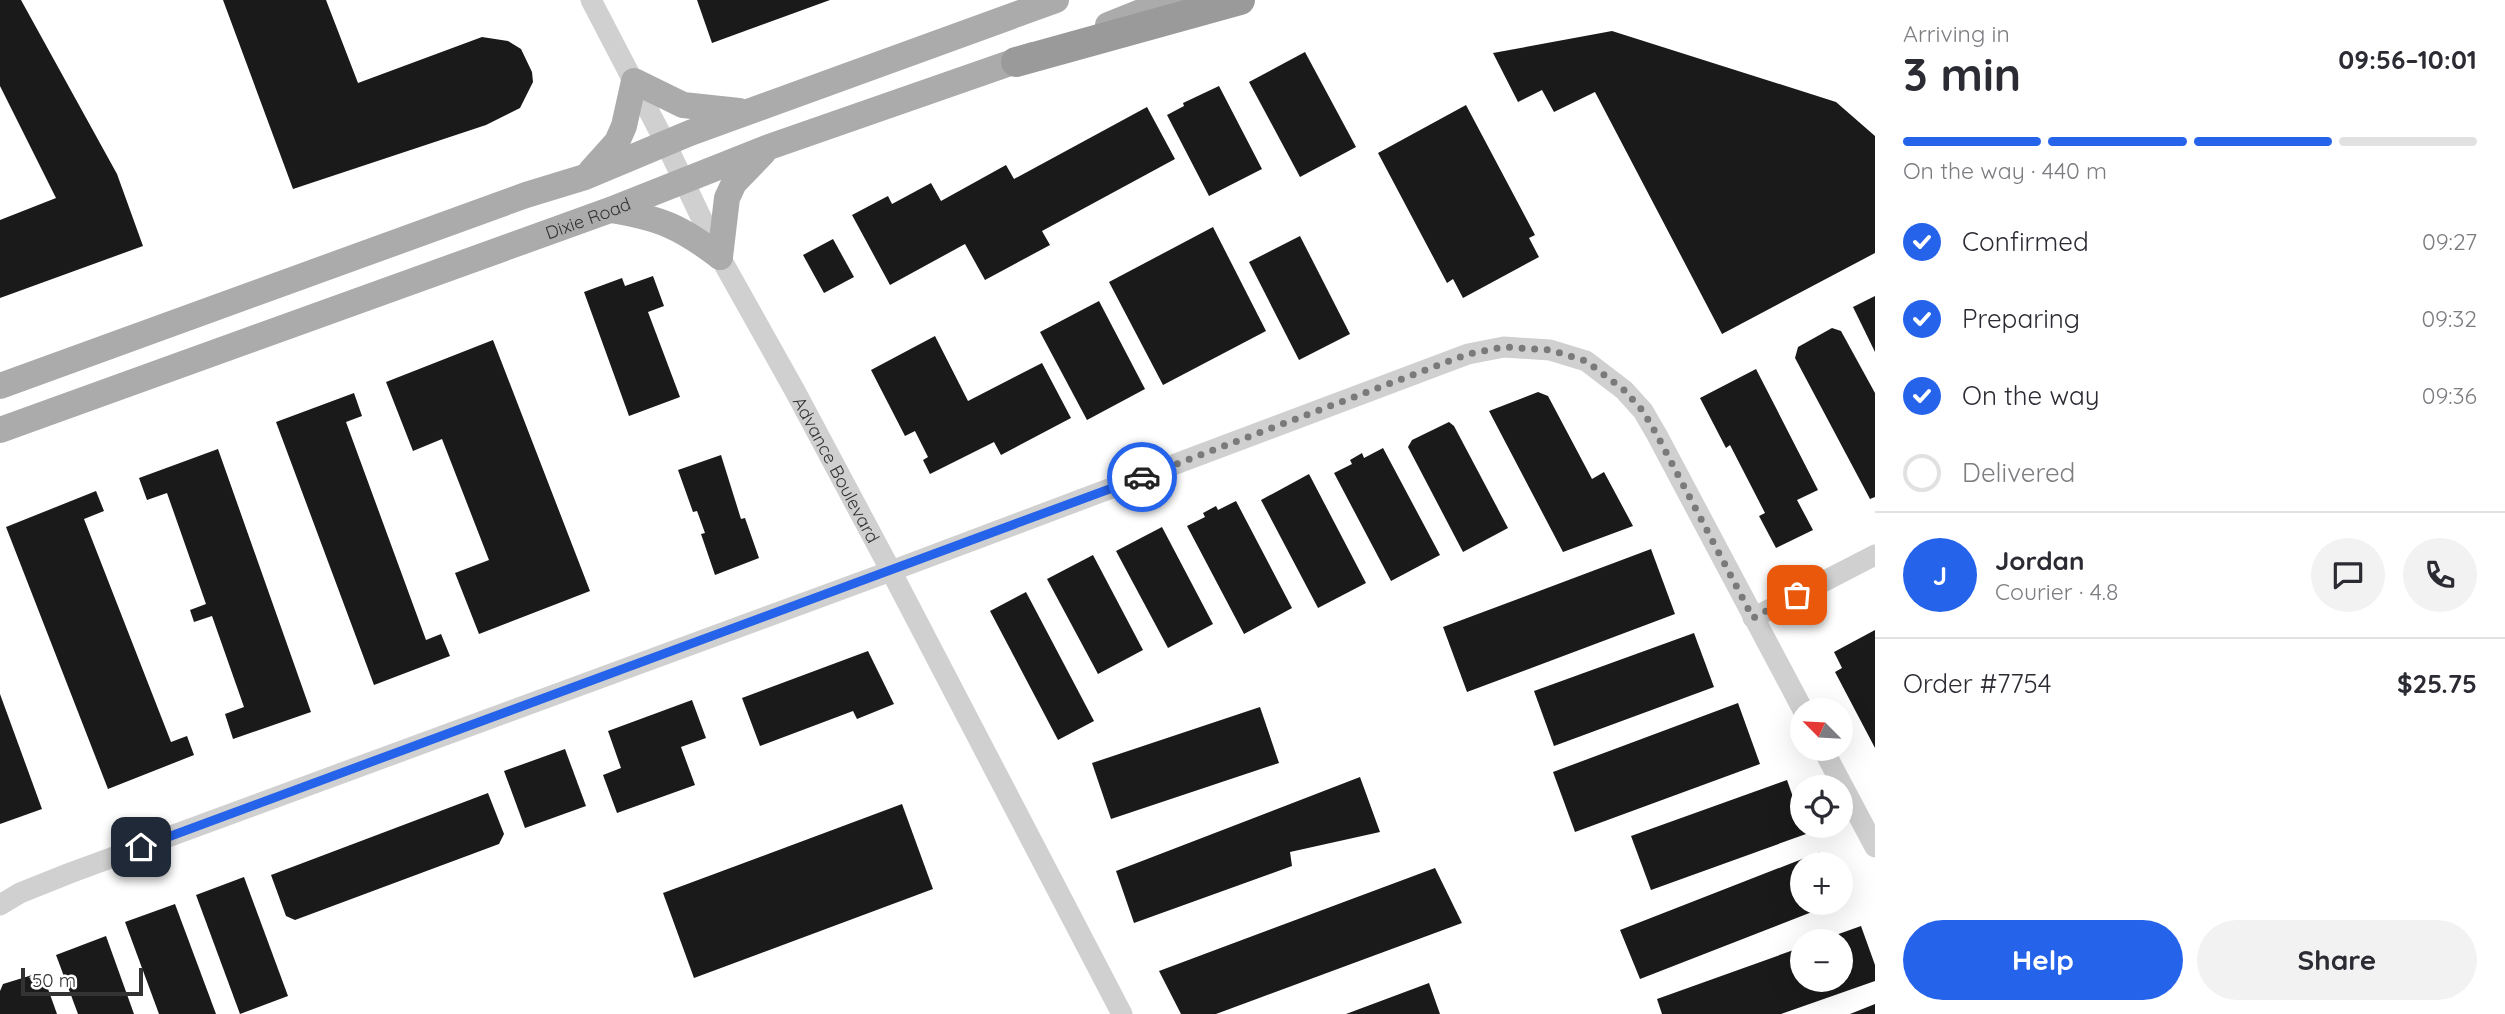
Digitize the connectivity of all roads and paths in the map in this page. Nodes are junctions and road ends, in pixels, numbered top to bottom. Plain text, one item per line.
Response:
1 (591, 0) edge
2 (1171, 0) edge
3 (1240, 0) edge
4 (1041, 3) edge
5 (1016, 61) junction
6 (634, 81) junction
7 (753, 111) junction
8 (666, 144) junction
9 (769, 147) junction
10 (585, 177) junction
11 (684, 181) junction
12 (610, 210) junction
13 (720, 257) junction
14 (0, 386) edge
15 (0, 430) edge
16 (1875, 555) edge
17 (891, 571) junction
18 (1753, 618) junction
19 (1796, 698) edge
20 (1829, 761) edge
21 (1875, 848) edge
22 (0, 905) edge
23 (1122, 1014) edge

1 - 6 street, Advance Boulevard
2 - 5 main road, Dixie Road
3 - 5 highway
4 - 7 main road
5 - 9 main road, Dixie Road
6 - 7 main road
6 - 8 street, Advance Boulevard
6 - 10 main road
7 - 8 main road
8 - 10 main road
8 - 11 street, Advance Boulevard
9 - 11 main road, Dixie Road
9 - 13 main road
10 - 14 main road
11 - 12 main road, Dixie Road
11 - 13 street, Advance Boulevard
12 - 13 main road
12 - 15 main road, Dixie Road
13 - 17 street, Advance Boulevard
16 - 18 street
17 - 18 street
17 - 22 street
17 - 23 street, Advance Boulevard
18 - 19 street
20 - 21 street

